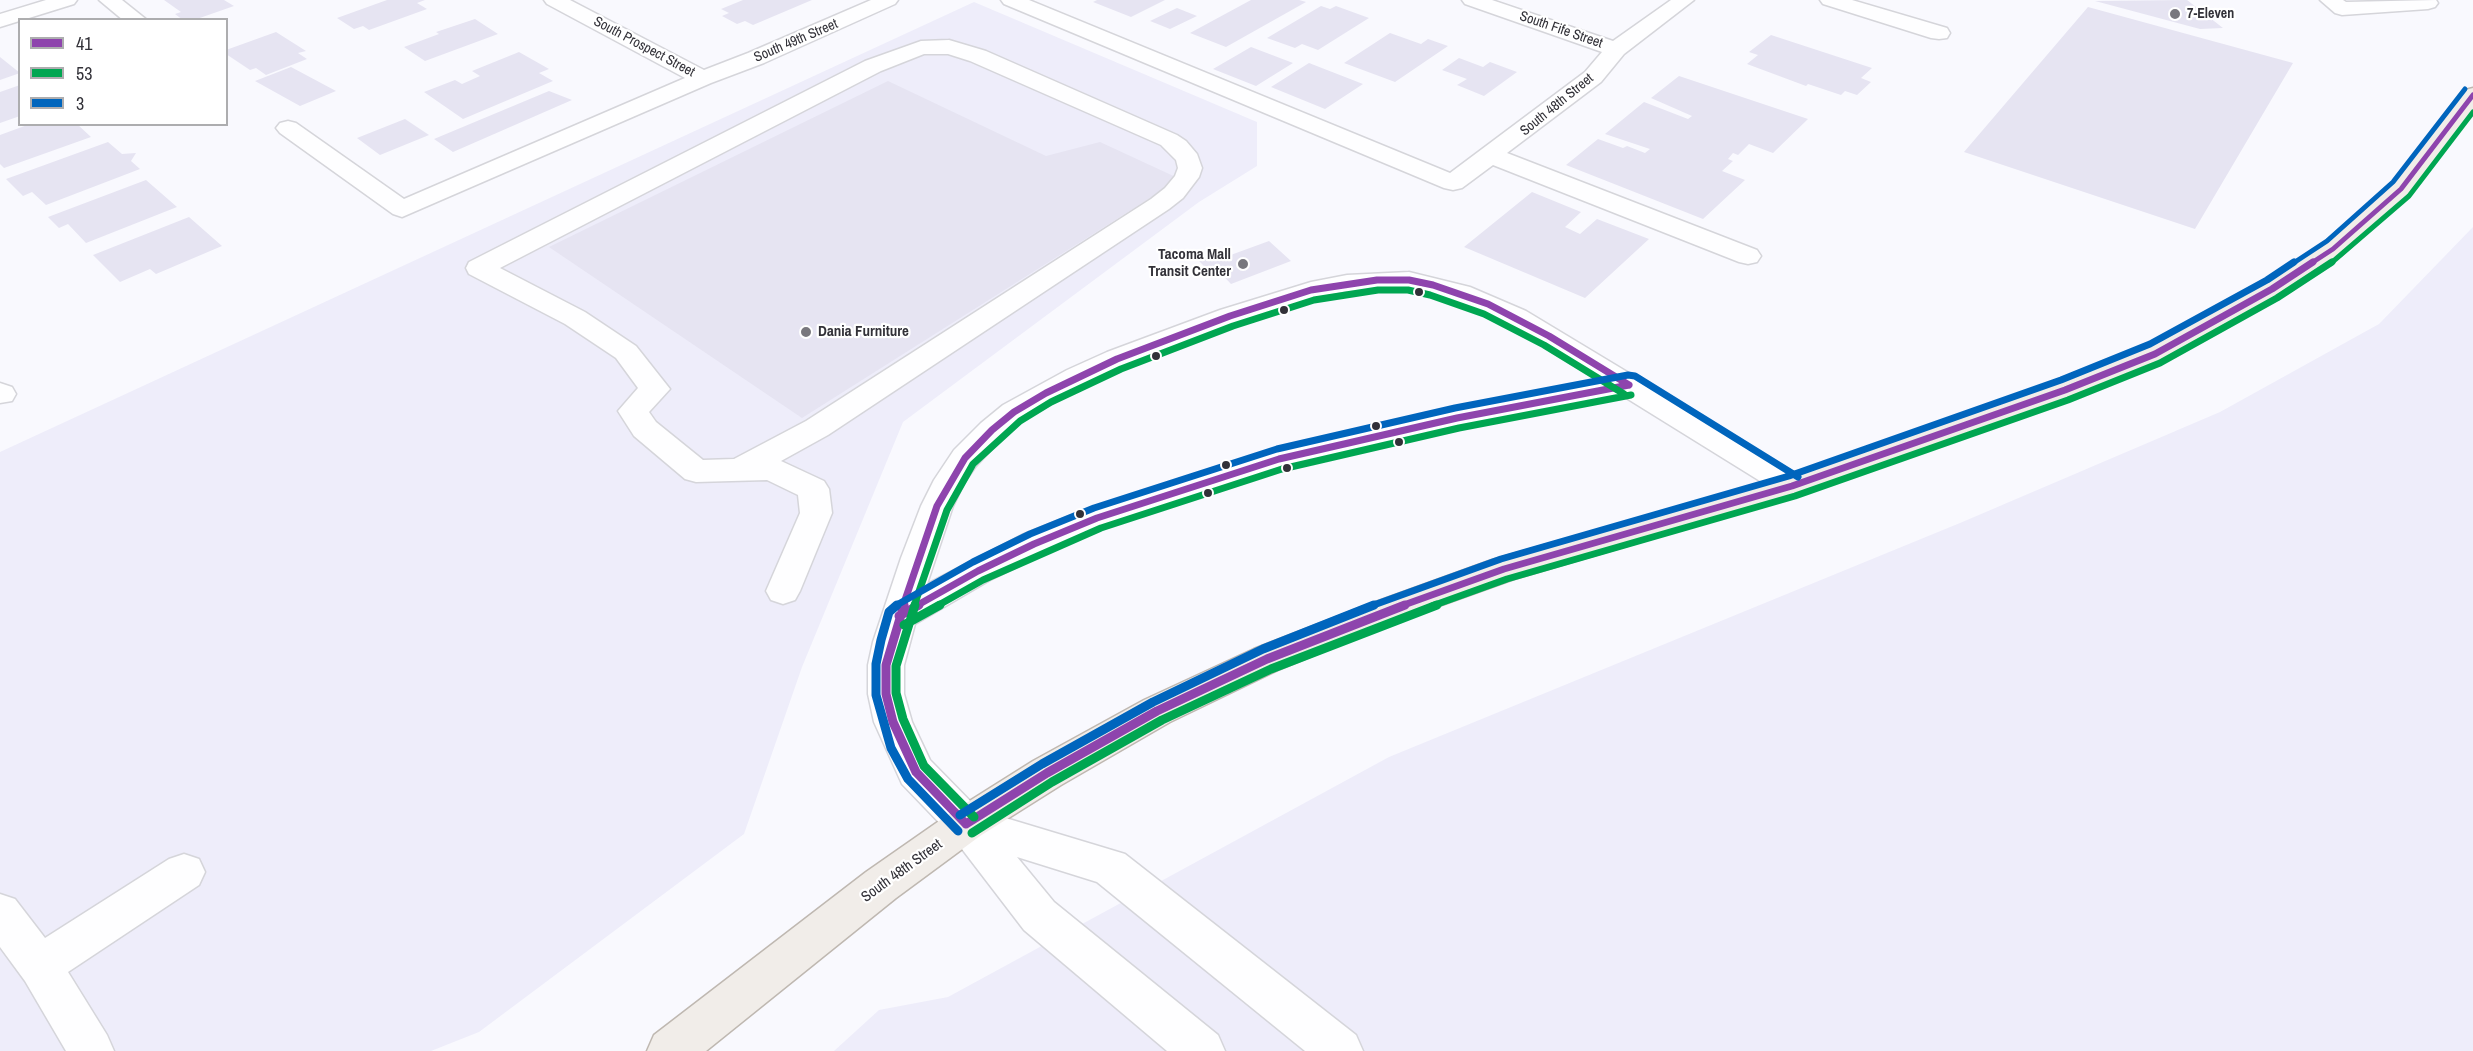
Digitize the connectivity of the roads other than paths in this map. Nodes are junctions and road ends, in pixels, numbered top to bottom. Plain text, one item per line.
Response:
1 (67, 0) edge
2 (109, 0) edge
3 (554, 0) edge
4 (888, 0) edge
5 (1011, 0) edge
6 (1472, 0) edge
7 (1684, 0) edge
8 (1830, 0) edge
9 (2330, 0) edge
10 (2424, 0) edge
11 (134, 18) edge
12 (0, 21) edge
13 (1939, 33) dead end
14 (1616, 49) junction
15 (703, 78) junction
16 (2473, 95) edge
17 (288, 128) dead end
18 (1492, 156) junction
19 (1748, 256) dead end
20 (1629, 385) junction
21 (739, 470) junction
22 (1792, 486) junction
23 (783, 591) dead end
24 (899, 616) junction
25 (966, 824) junction
26 (184, 873) dead end
27 (0, 913) edge
28 (40, 966) junction
29 (91, 1051) edge
30 (670, 1051) edge
31 (1202, 1051) edge
32 (1340, 1051) edge

1 - 12 street
2 - 11 street
3 - 15 street, South Prospect Street
4 - 15 street, South 49th Street
5 - 18 street, South 48th Street
6 - 14 street, South Fife Street
7 - 14 street, South 48th Street
8 - 13 street
9 - 10 street
14 - 18 street, South 48th Street
15 - 17 street, South 49th Street
16 - 22 main road, South 48th Street
18 - 19 street
20 - 22 street
20 - 24 street
20 - 24 street
21 - 21 street
21 - 23 street
22 - 25 main road, South 48th Street
24 - 25 street
25 - 30 main road, South 48th Street
25 - 31 street
25 - 32 street
26 - 28 street
27 - 28 street
28 - 29 street

